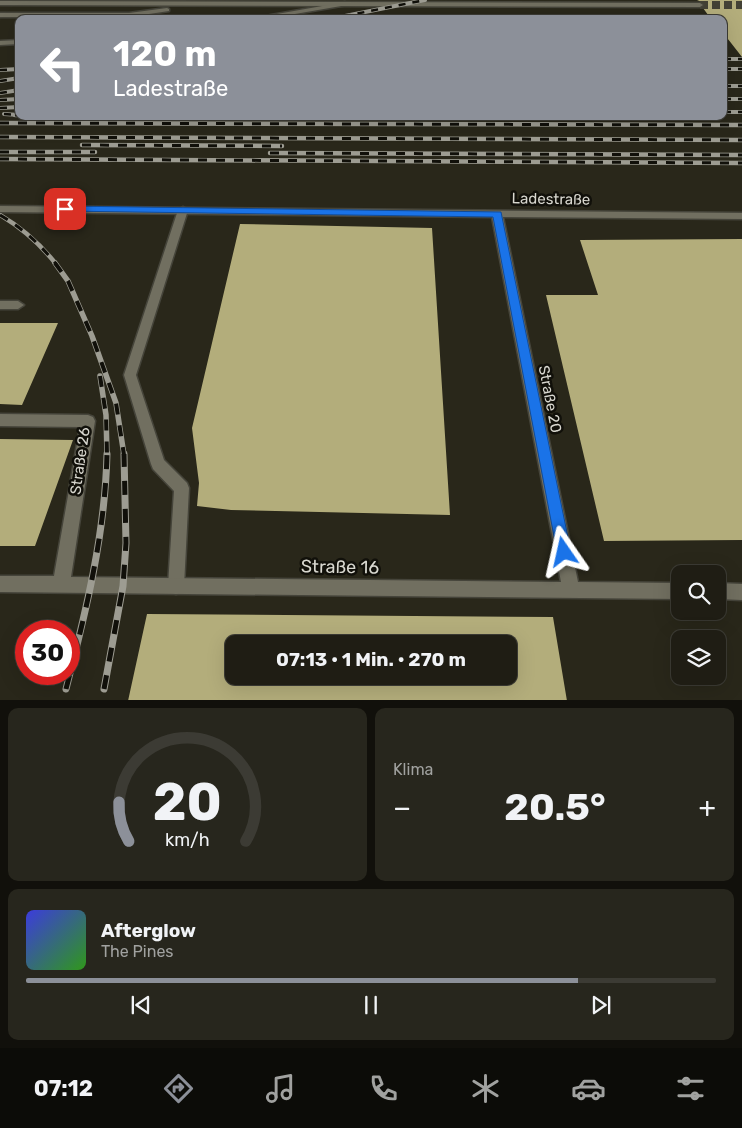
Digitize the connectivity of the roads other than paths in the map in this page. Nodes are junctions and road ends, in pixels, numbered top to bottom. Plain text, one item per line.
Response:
1 (682, 2) edge
2 (0, 3) edge
3 (204, 4) junction
4 (345, 4) junction
5 (700, 5) dead end
6 (0, 15) edge
7 (276, 15) edge
8 (15, 42) edge
9 (0, 43) edge
10 (0, 209) edge
11 (183, 210) junction
12 (497, 214) junction
13 (742, 216) edge
14 (0, 305) edge
15 (18, 305) dead end
16 (0, 420) edge
17 (0, 584) edge
18 (61, 585) junction
19 (176, 586) junction
20 (571, 590) junction
21 (671, 591) edge
22 (726, 591) edge
23 (742, 592) edge

1 - 4 street
1 - 5 street
2 - 3 street
3 - 4 street
3 - 6 street
4 - 7 street
8 - 9 street
10 - 11 street, Ladestraße
11 - 12 street, Ladestraße
11 - 19 street
12 - 13 street, Ladestraße
12 - 20 street, Straße 20
14 - 15 street
16 - 18 street, Straße 26
17 - 18 street, Straße 16
18 - 19 street, Straße 16
19 - 20 street, Straße 16
20 - 21 street, Straße 16
22 - 23 street

